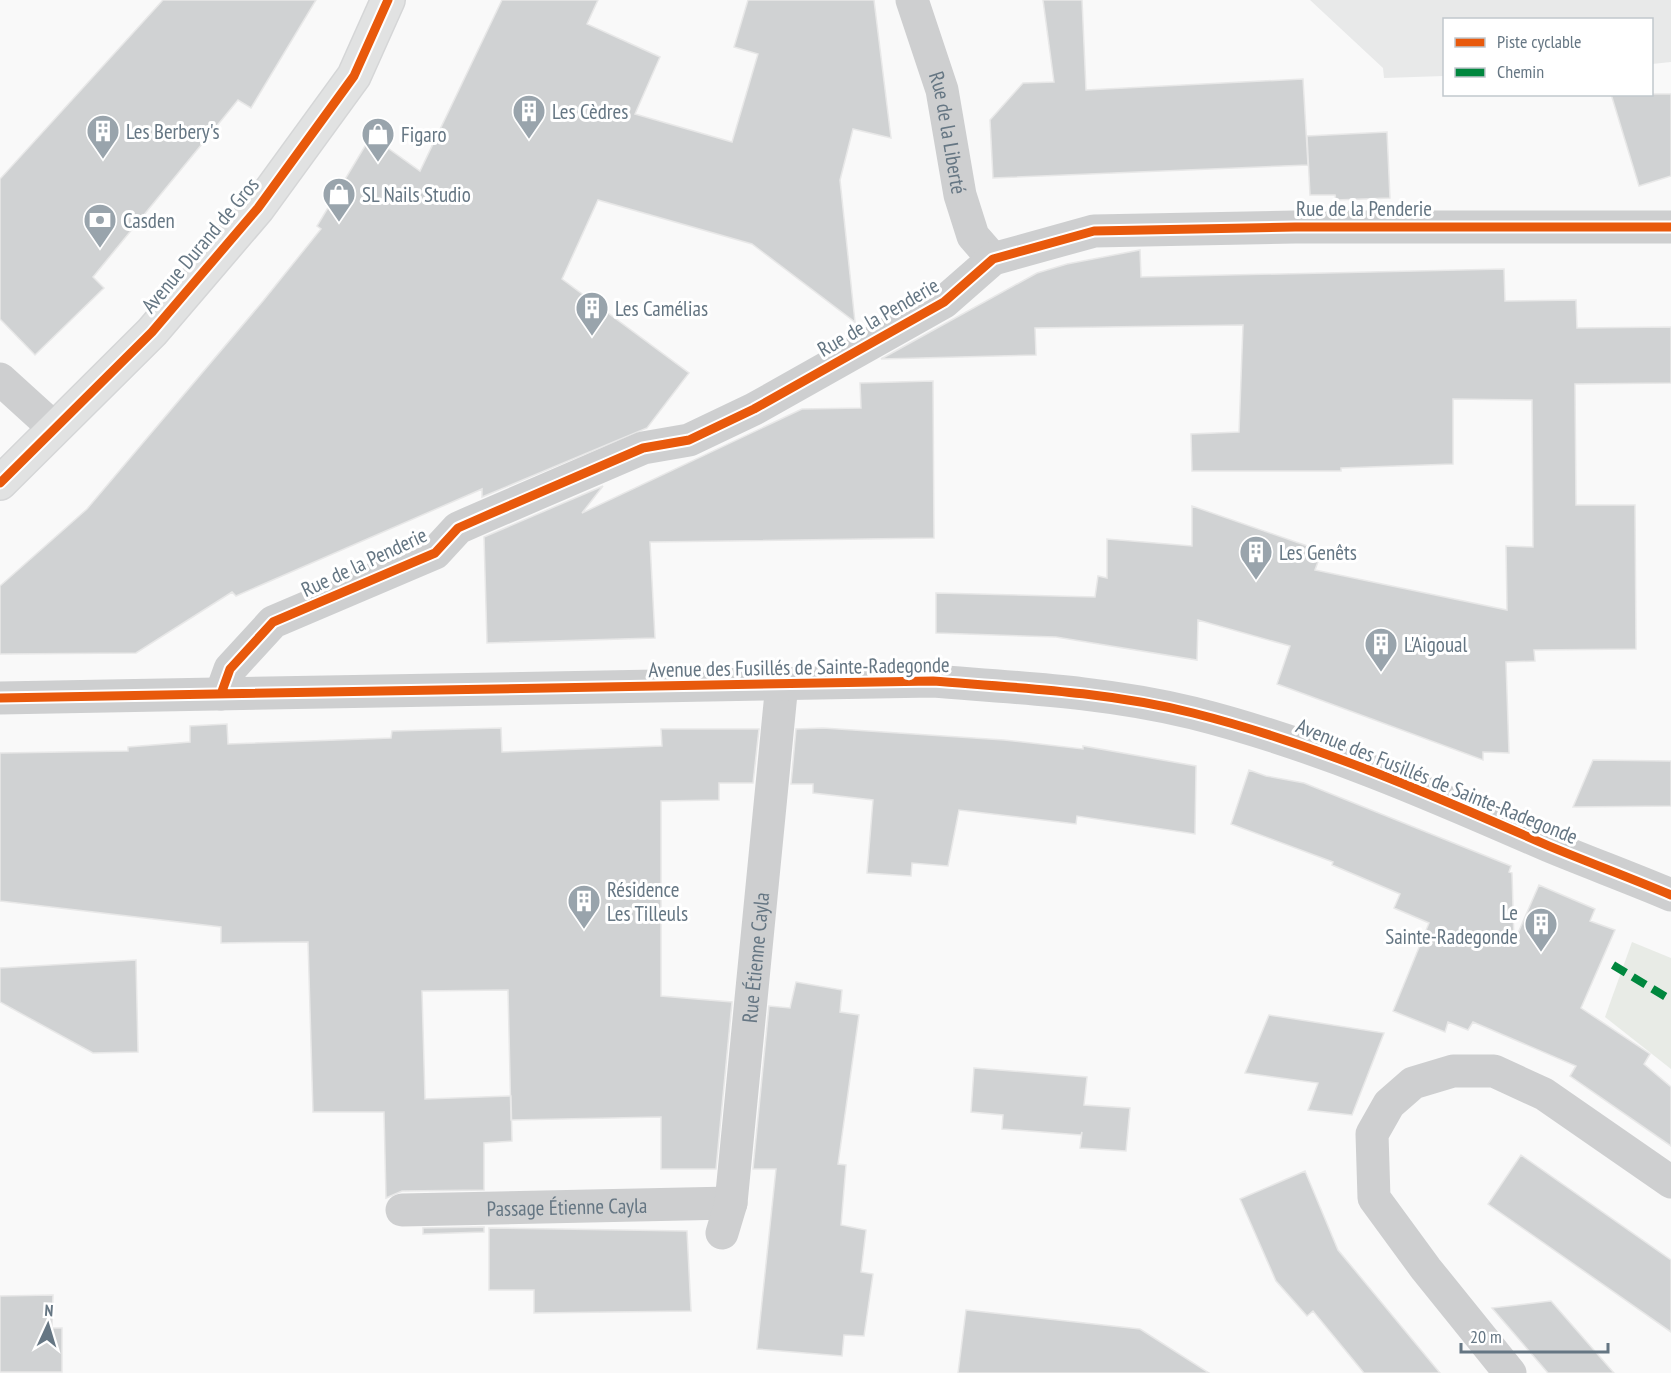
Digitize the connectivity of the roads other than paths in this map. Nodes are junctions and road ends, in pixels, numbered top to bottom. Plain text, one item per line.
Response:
1 (388, 0) edge
2 (912, 0) edge
3 (1671, 227) edge
4 (993, 259) junction
5 (0, 379) edge
6 (54, 428) junction
7 (0, 483) edge
8 (782, 683) junction
9 (221, 694) junction
10 (0, 698) edge
11 (1671, 895) edge
12 (1671, 1182) edge
13 (402, 1210) dead end
14 (727, 1218) joint
15 (1510, 1373) edge

1 - 6 main road, Avenue Durand de Gros
2 - 4 street, Rue de la Liberté
3 - 4 street, Rue de la Penderie
4 - 9 street, Rue de la Penderie
5 - 6 street
6 - 7 main road, Avenue Durand de Gros
8 - 9 street, Avenue des Fusillés de Sainte-Radegonde
8 - 11 street, Avenue des Fusillés de Sainte-Radegonde
8 - 14 street, Rue Étienne Cayla
9 - 10 street, Avenue des Fusillés de Sainte-Radegonde
12 - 15 street
13 - 14 street, Passage Étienne Cayla

